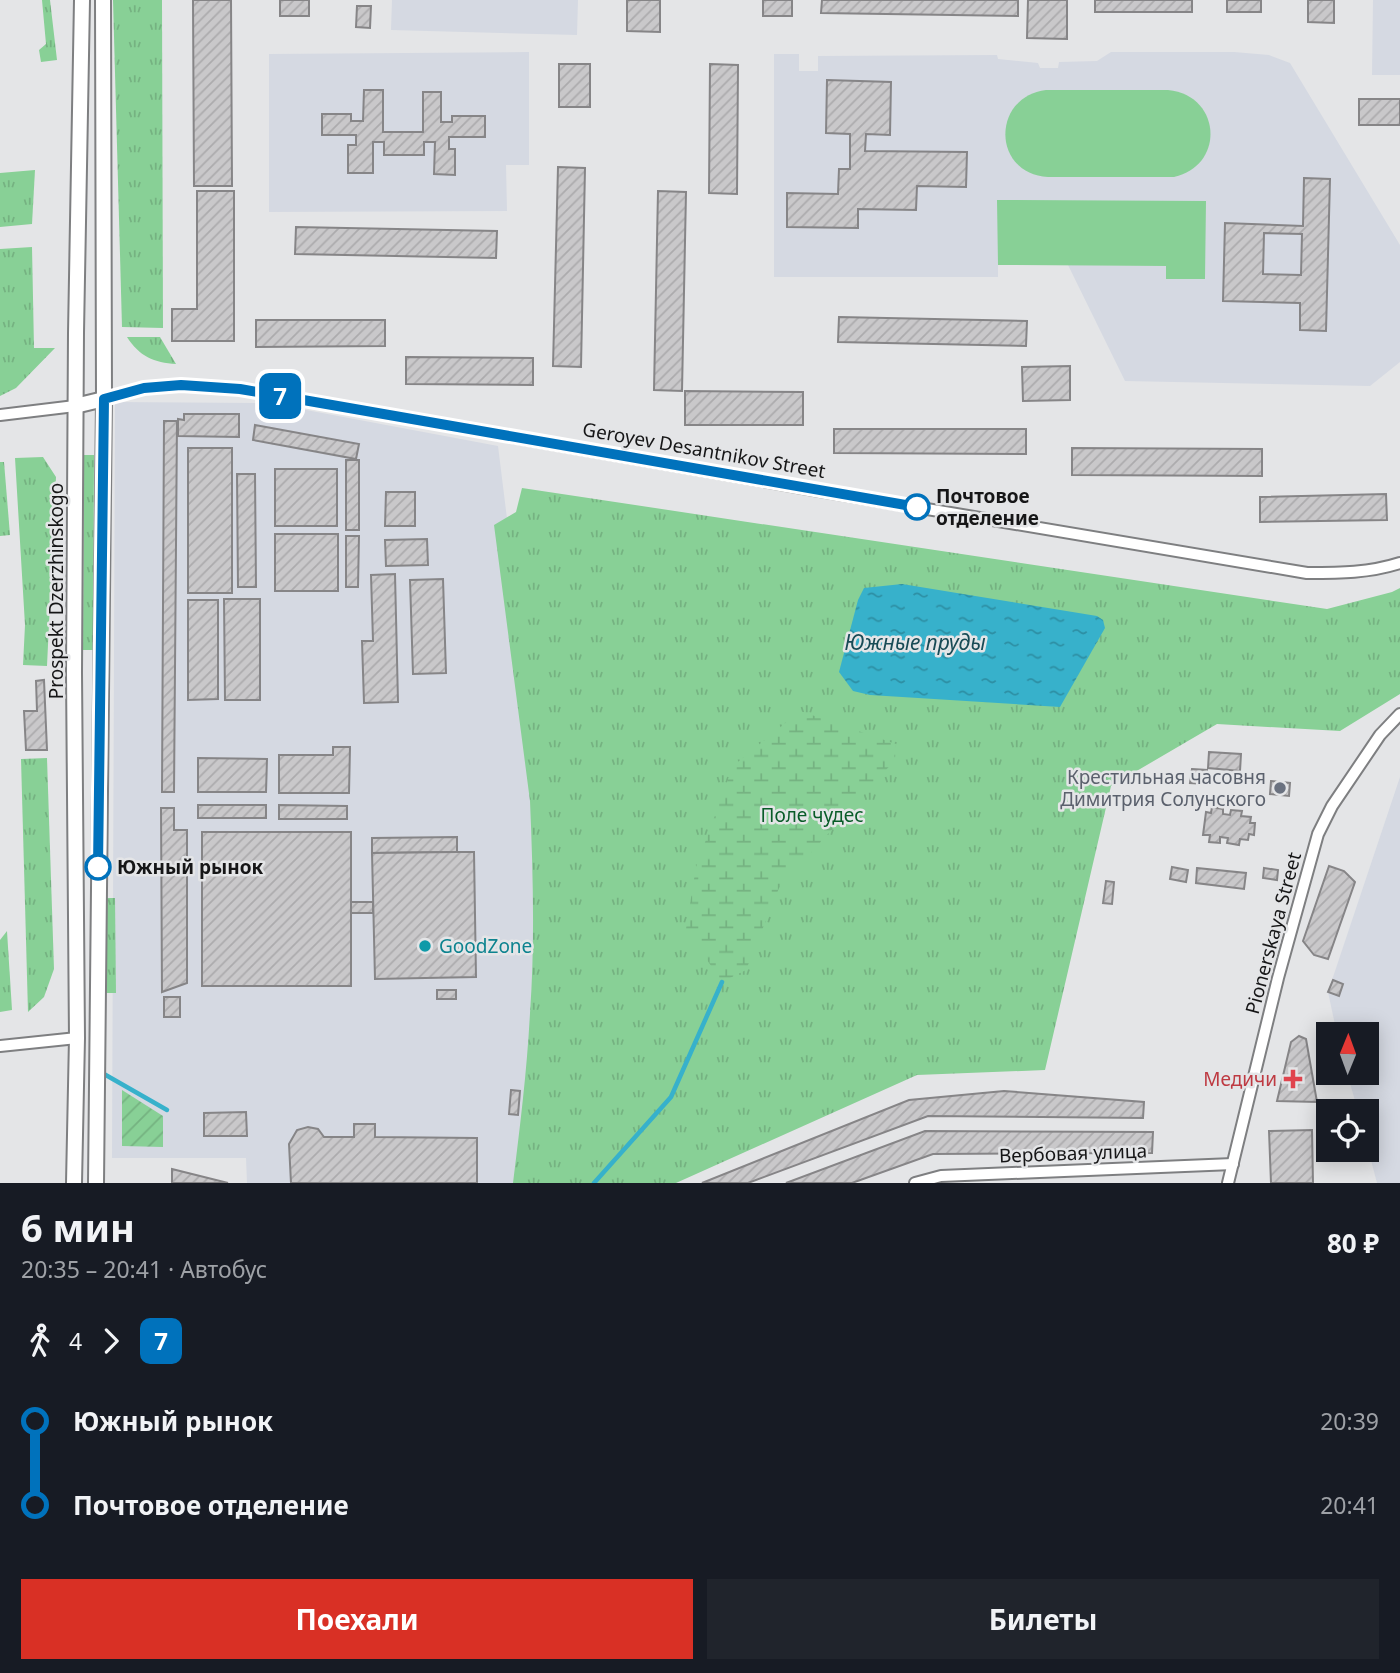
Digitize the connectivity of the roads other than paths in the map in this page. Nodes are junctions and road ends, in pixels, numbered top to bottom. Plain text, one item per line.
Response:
1 (82, 0) edge
2 (103, 0) edge
3 (104, 399) junction
4 (75, 406) junction
5 (0, 415) edge
6 (1400, 563) edge
7 (1400, 714) edge
8 (77, 1038) junction
9 (96, 1038) junction
10 (0, 1046) edge
11 (1233, 1164) junction
12 (74, 1183) edge
13 (96, 1183) edge
14 (915, 1183) edge
15 (1228, 1183) edge

1 - 4 street, Prospekt Dzerzhinskogo
2 - 3 street
3 - 4 street, Geroyev Desantnikov Street
3 - 6 street, Geroyev Desantnikov Street
3 - 9 street
4 - 5 street, Geroyev Desantnikov Street
4 - 8 street, Prospekt Dzerzhinskogo
7 - 11 street, Pionerskaya Street
8 - 9 street
8 - 10 street
8 - 12 street, Prospekt Dzerzhinskogo
9 - 13 street
11 - 14 street, Вербовая улица
11 - 15 street, Pionerskaya Street

